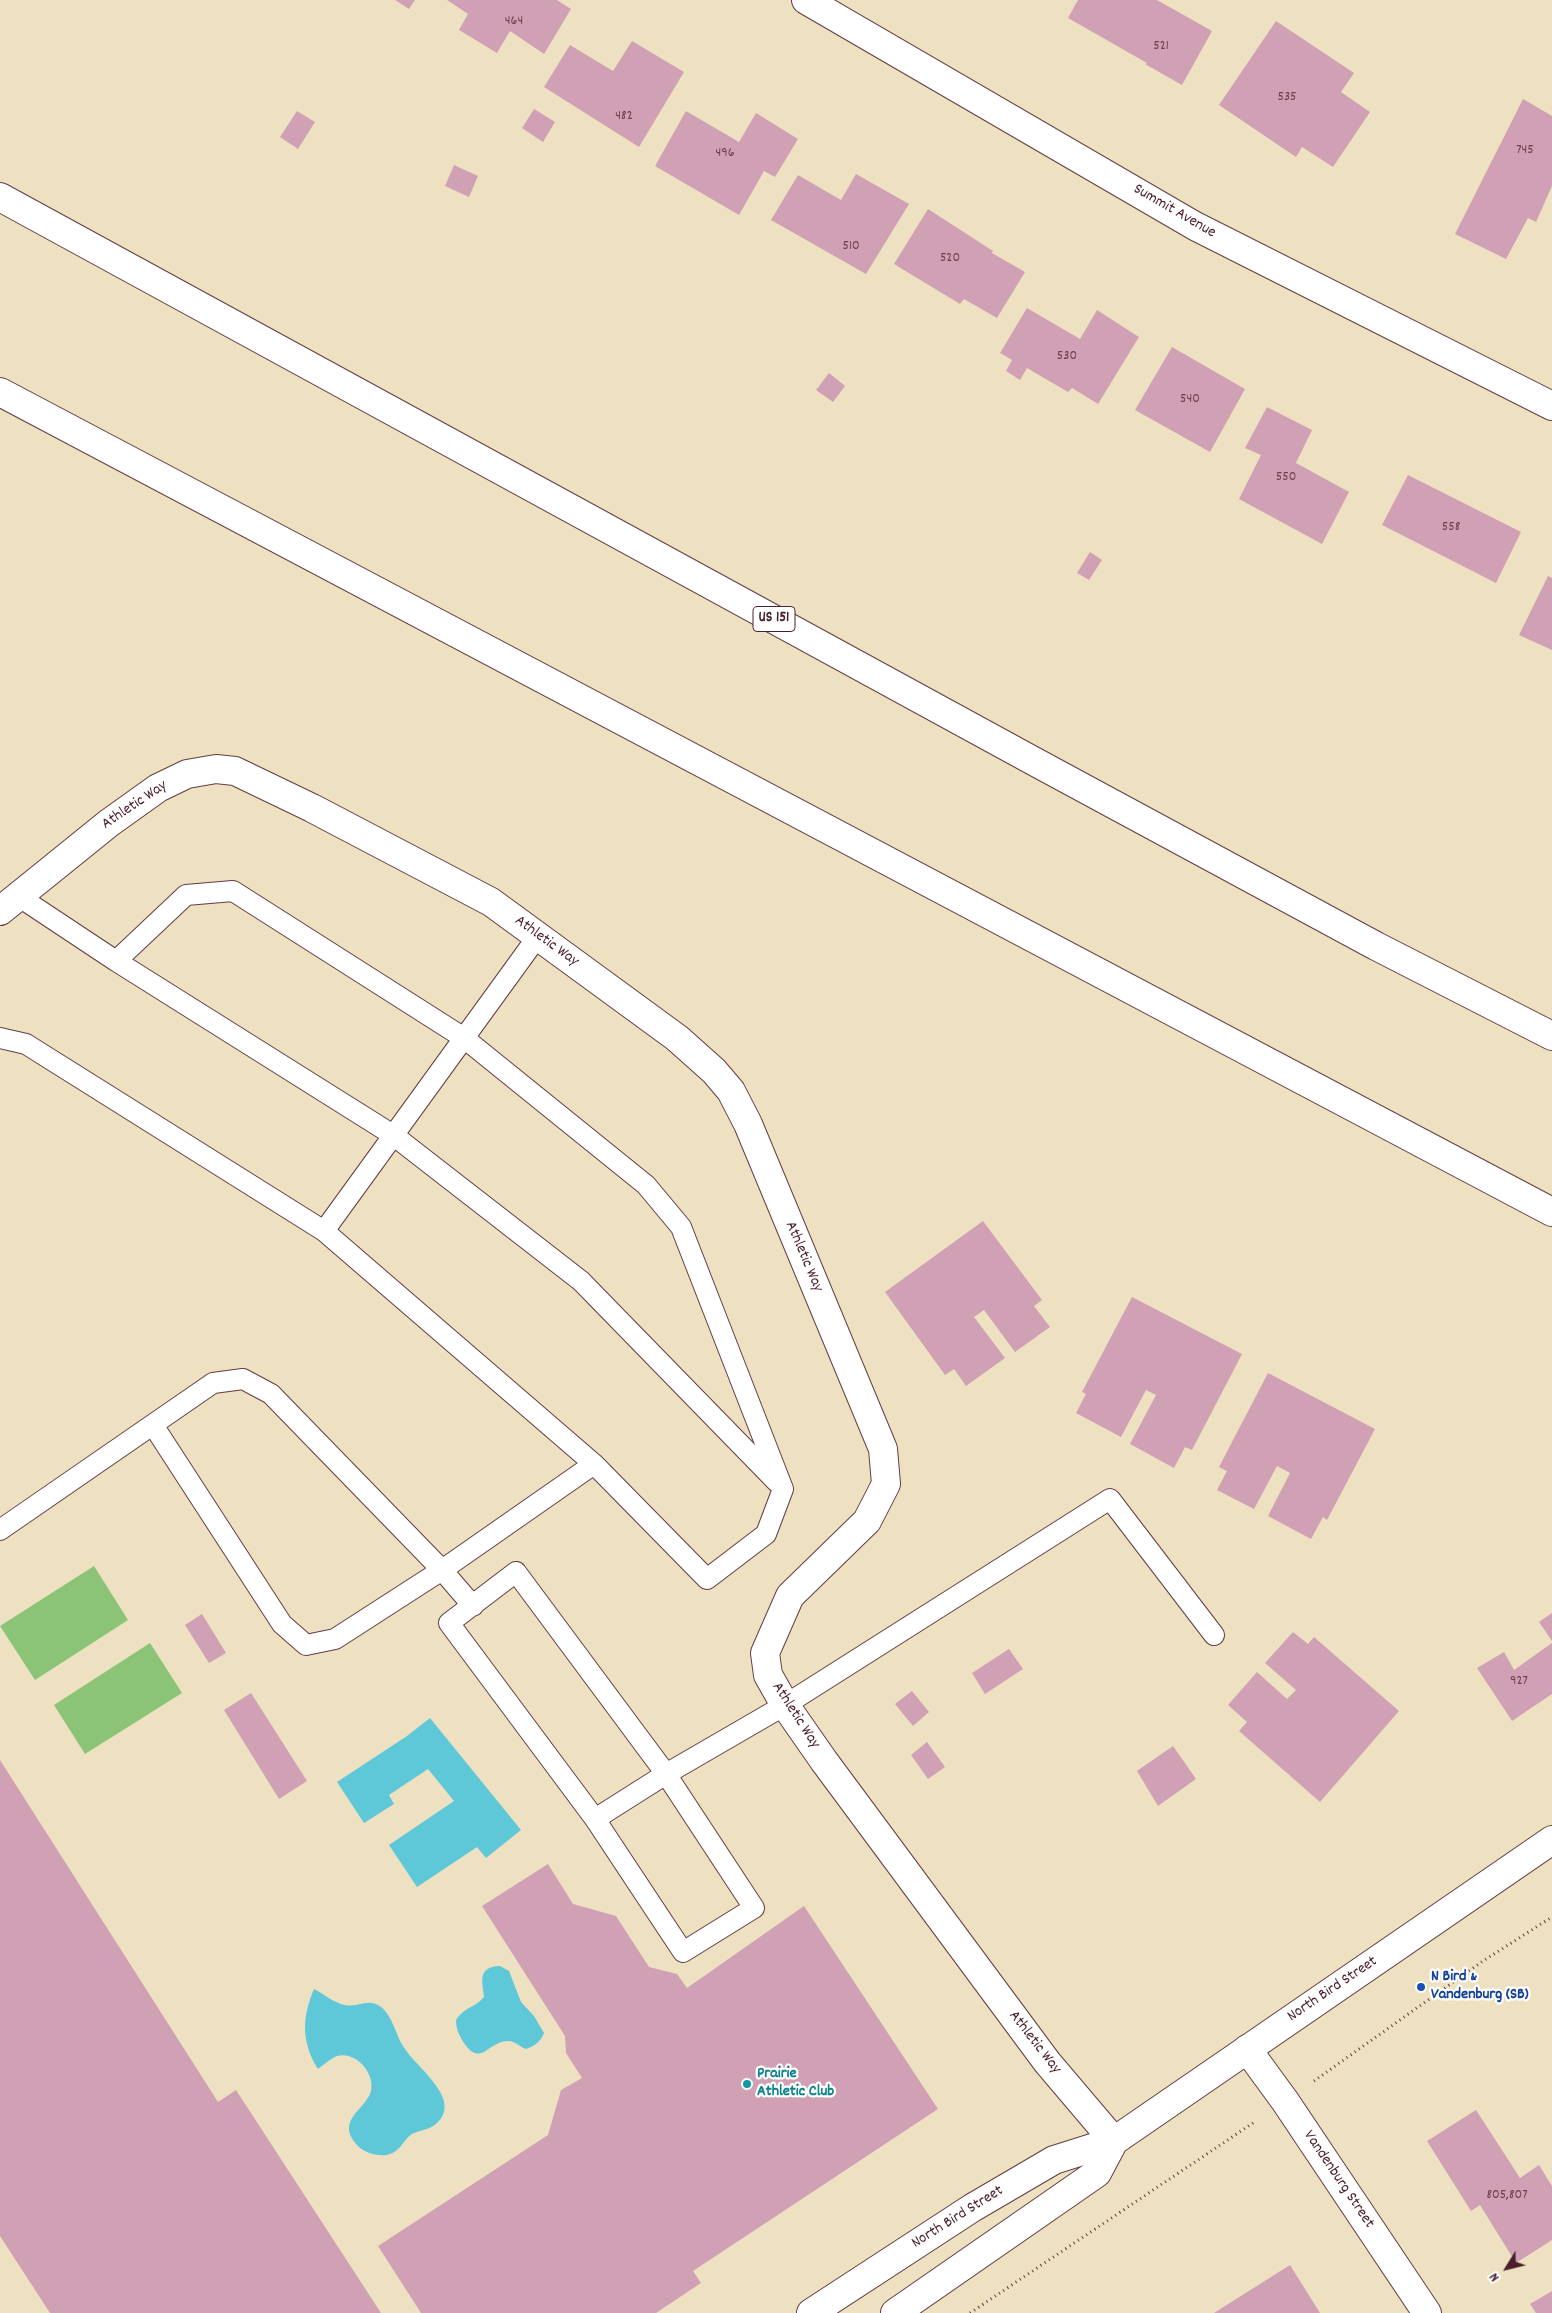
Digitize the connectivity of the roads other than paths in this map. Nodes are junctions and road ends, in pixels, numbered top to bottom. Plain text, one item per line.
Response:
1 (806, 0) edge
2 (0, 197) edge
3 (0, 392) edge
4 (1550, 401) edge
5 (9, 904) edge
6 (538, 936) junction
7 (116, 961) junction
8 (1552, 1036) edge
9 (0, 1038) edge
10 (464, 1038) junction
11 (393, 1135) junction
12 (1552, 1212) edge
13 (324, 1231) junction
14 (153, 1425) junction
15 (594, 1464) junction
16 (783, 1489) junction
17 (0, 1530) edge
18 (442, 1570) junction
19 (473, 1606) junction
20 (1214, 1635) dead end
21 (785, 1705) junction
22 (666, 1774) junction
23 (595, 1819) junction
24 (1552, 1840) edge
25 (1247, 2049) junction
26 (1114, 2141) junction
27 (810, 2313) edge
28 (895, 2313) edge
29 (1427, 2313) edge

1 - 4 main road, Summit Avenue
2 - 8 main road, US 151
3 - 12 main road
5 - 6 main road, Athletic Way
5 - 7 lane
6 - 10 lane
6 - 21 main road, Athletic Way
7 - 10 lane
7 - 11 lane
9 - 13 lane
10 - 11 lane
10 - 16 lane
11 - 13 lane
11 - 16 lane
13 - 15 lane
14 - 17 lane
14 - 18 lane
14 - 18 lane
15 - 16 lane
15 - 18 lane
18 - 19 lane
19 - 22 lane
19 - 23 lane
20 - 21 lane
21 - 22 lane
21 - 26 main road, Athletic Way
22 - 23 lane
22 - 23 lane
24 - 25 main road, North Bird Street
25 - 26 main road, North Bird Street
25 - 29 main road, Vandenburg Street
26 - 27 main road, North Bird Street
26 - 28 main road, North Bird Street

